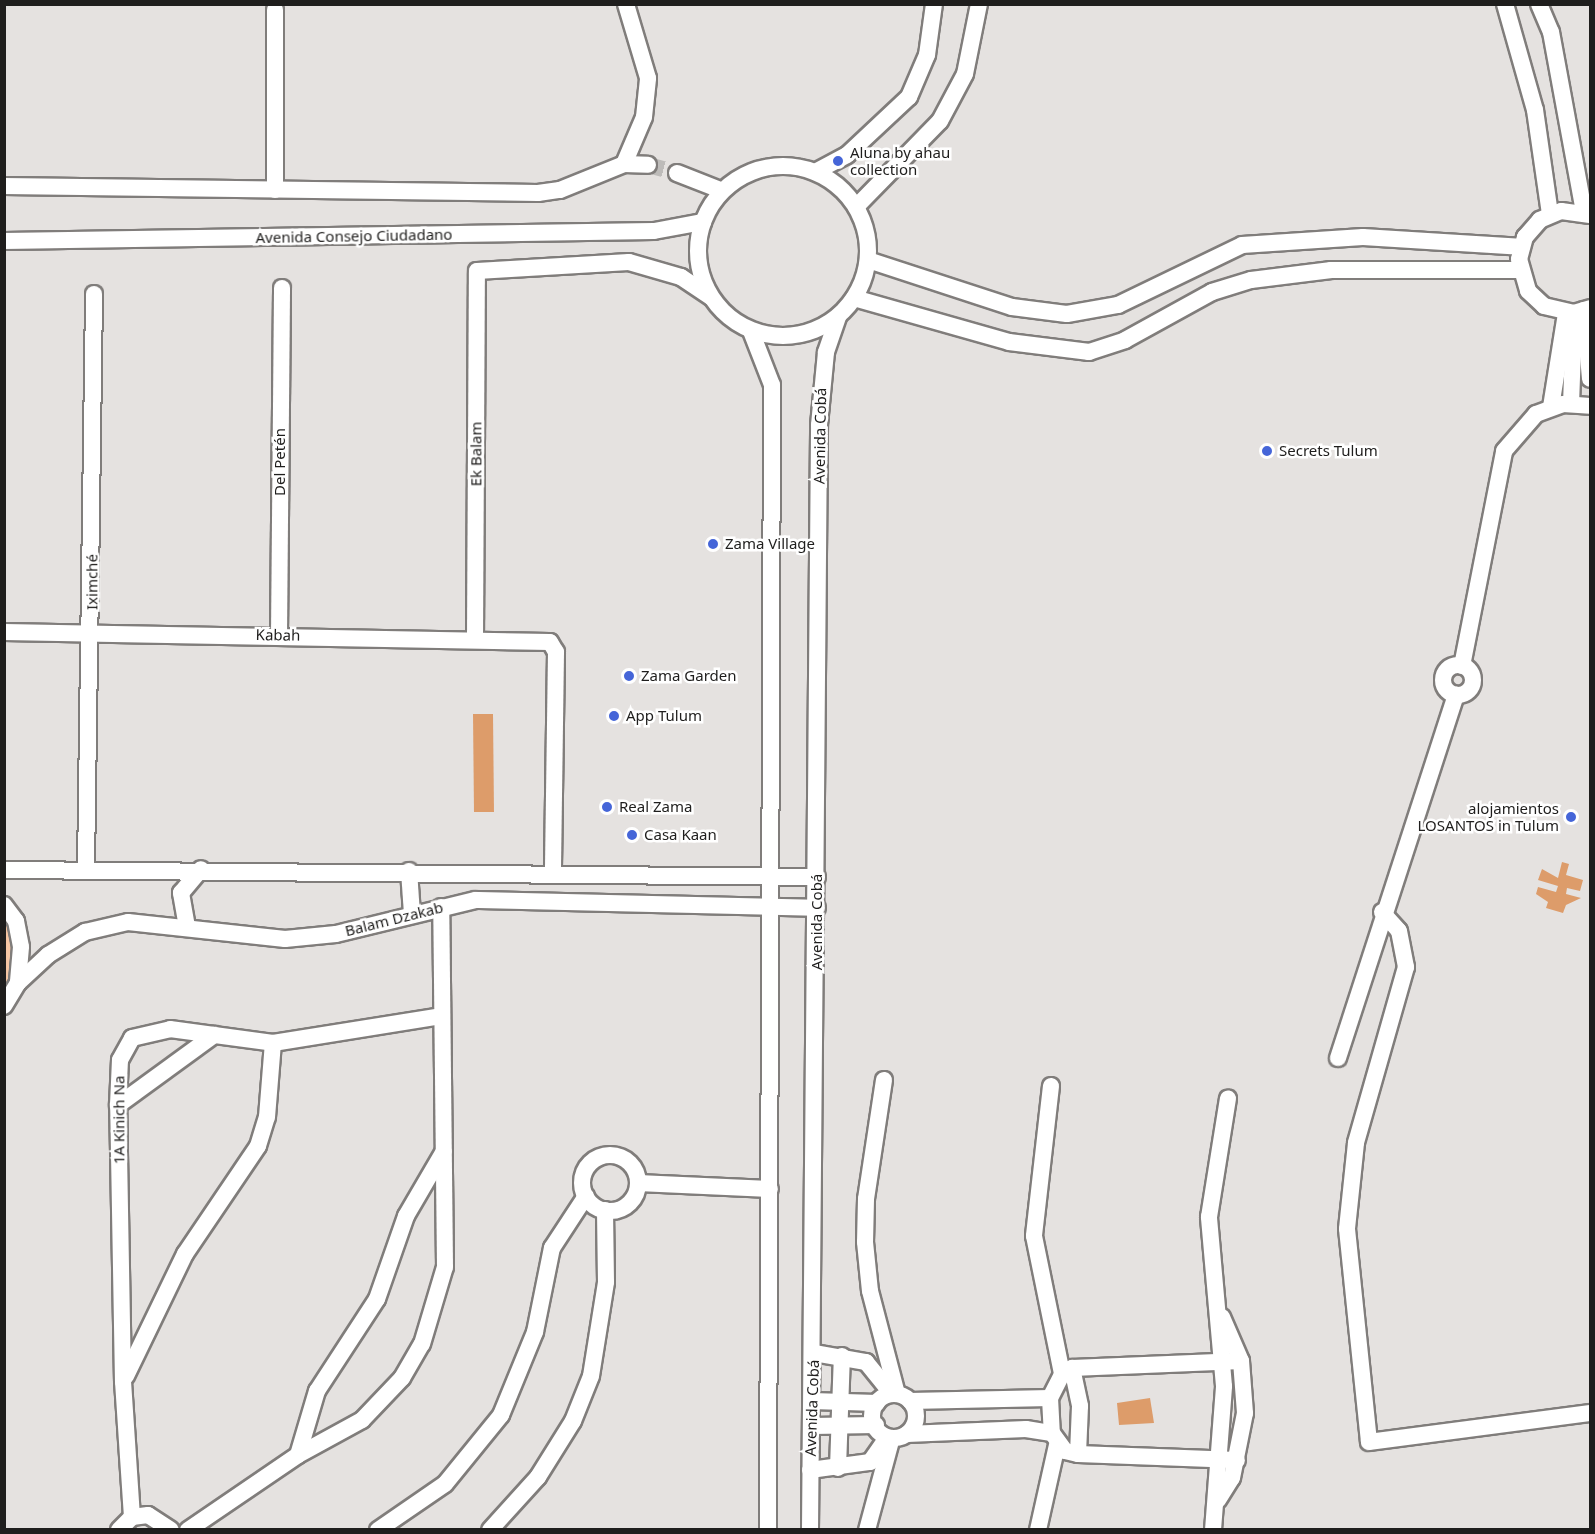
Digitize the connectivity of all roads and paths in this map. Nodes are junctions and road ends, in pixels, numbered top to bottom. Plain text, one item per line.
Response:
1 (626, 4) edge
2 (934, 4) edge
3 (979, 4) edge
4 (1505, 4) edge
5 (1539, 4) edge
6 (275, 10) dead end
7 (624, 164) junction
8 (648, 165) tunnel mouth
9 (815, 172) junction
10 (677, 173) tunnel mouth
11 (4, 186) edge
12 (275, 190) junction
13 (723, 191) junction
14 (856, 207) junction
15 (1550, 214) junction
16 (1587, 214) edge
17 (703, 222) junction
18 (4, 241) edge
19 (1520, 248) junction
20 (868, 260) junction
21 (1519, 270) junction
22 (282, 288) dead end
23 (94, 294) dead end
24 (711, 297) junction
25 (854, 298) junction
26 (1579, 311) edge
27 (838, 317) junction
28 (751, 331) junction
29 (1590, 379) edge
30 (1571, 404) junction
31 (1590, 406) edge
32 (1551, 407) junction
33 (4, 632) edge
34 (92, 633) junction
35 (279, 635) junction
36 (475, 637) junction
37 (86, 869) junction
38 (201, 869) junction
39 (4, 870) edge
40 (409, 871) junction
41 (553, 873) junction
42 (771, 876) junction
43 (817, 877) junction
44 (4, 905) edge
45 (441, 907) junction
46 (771, 907) junction
47 (817, 908) junction
48 (1382, 912) junction
49 (412, 914) junction
50 (187, 927) junction
51 (18, 983) junction
52 (4, 1006) edge
53 (441, 1016) junction
54 (214, 1035) junction
55 (273, 1043) junction
56 (1338, 1058) dead end
57 (884, 1080) dead end
58 (1051, 1086) dead end
59 (1228, 1099) dead end
60 (118, 1105) junction
61 (444, 1150) junction
62 (638, 1183) junction
63 (770, 1189) junction
64 (586, 1196) junction
65 (605, 1210) junction
66 (1222, 1317) junction
67 (814, 1353) junction
68 (842, 1356) junction
69 (1241, 1361) junction
70 (1222, 1363) junction
71 (1067, 1371) junction
72 (123, 1382) junction
73 (893, 1391) junction
74 (1050, 1398) junction
75 (812, 1401) junction
76 (910, 1401) junction
77 (841, 1402) junction
78 (877, 1403) junction
79 (1590, 1413) edge
80 (876, 1425) junction
81 (812, 1426) junction
82 (840, 1426) junction
83 (907, 1434) junction
84 (1055, 1439) junction
85 (888, 1440) junction
86 (1078, 1454) junction
87 (298, 1455) junction
88 (1229, 1459) junction
89 (838, 1468) junction
90 (810, 1470) junction
91 (132, 1517) junction
92 (119, 1530) edge
93 (171, 1530) edge
94 (188, 1530) edge
95 (378, 1530) edge
96 (490, 1530) edge
97 (768, 1530) edge
98 (810, 1530) edge
99 (867, 1530) edge
100 (1038, 1530) edge
101 (1213, 1530) edge

1 - 7 street
2 - 9 street
3 - 14 street
4 - 15 street
5 - 16 street
6 - 12 street
7 - 8 street
7 - 12 street
9 - 13 street
9 - 14 street
10 - 13 street
11 - 12 street
13 - 17 street
14 - 20 street
15 - 16 street
15 - 19 street
17 - 18 street, Avenida Consejo Ciudadano
17 - 24 street
19 - 20 street
19 - 21 street
20 - 25 street
21 - 25 street
21 - 26 street
22 - 35 street, Del Petén
23 - 34 street, Iximché
24 - 28 street
24 - 36 street, Ek Balam
25 - 27 street
26 - 29 street
26 - 30 street
26 - 32 street
27 - 28 street
27 - 43 street, Avenida Cobá
28 - 42 street
30 - 31 street
30 - 32 street
32 - 48 street
33 - 34 street, Kabah
34 - 35 street, Kabah
34 - 37 street, Iximché
35 - 36 street, Kabah
36 - 41 street, Kabah
37 - 38 street
37 - 39 street
38 - 40 street
38 - 50 street
40 - 41 street
40 - 49 street
41 - 42 street
42 - 43 street
42 - 46 street
43 - 47 street, Avenida Cobá
44 - 51 street
45 - 46 street, Balam Dzakab
45 - 49 street, Balam Dzakab
45 - 53 street
46 - 47 street, Balam Dzakab
46 - 63 street
47 - 67 street, Avenida Cobá
48 - 56 street
48 - 79 street
49 - 50 street, Balam Dzakab
50 - 51 street, Balam Dzakab
51 - 52 street, Balam Dzakab
53 - 55 street, 1A Kinich Na
53 - 61 street
54 - 55 street, 1A Kinich Na
54 - 60 street
54 - 60 street, 1A Kinich Na
55 - 72 street
57 - 73 street
58 - 71 street
59 - 66 street
60 - 72 street, 1A Kinich Na
61 - 87 street
61 - 87 street
62 - 63 street
62 - 64 street
62 - 65 street
63 - 97 street
64 - 65 street
64 - 95 street
65 - 96 street
66 - 69 street
66 - 70 street
67 - 68 street
67 - 75 street, Avenida Cobá
68 - 73 street
68 - 77 street
69 - 70 street
69 - 88 street
70 - 71 street
70 - 88 street
71 - 74 street
71 - 86 street
72 - 91 street, 1A Kinich Na
73 - 76 street
73 - 78 street
74 - 76 street
74 - 84 street
75 - 77 street
75 - 81 street, Avenida Cobá
76 - 83 street
77 - 78 street
77 - 82 street
78 - 80 street
80 - 82 street
80 - 85 street
81 - 82 street
81 - 90 street, Avenida Cobá
82 - 89 street
83 - 84 street
83 - 85 street
84 - 86 street
84 - 100 street
85 - 89 street
85 - 99 street
86 - 88 street
87 - 94 street
88 - 101 street
89 - 90 street
90 - 98 street, Avenida Cobá
91 - 92 street
91 - 93 street

